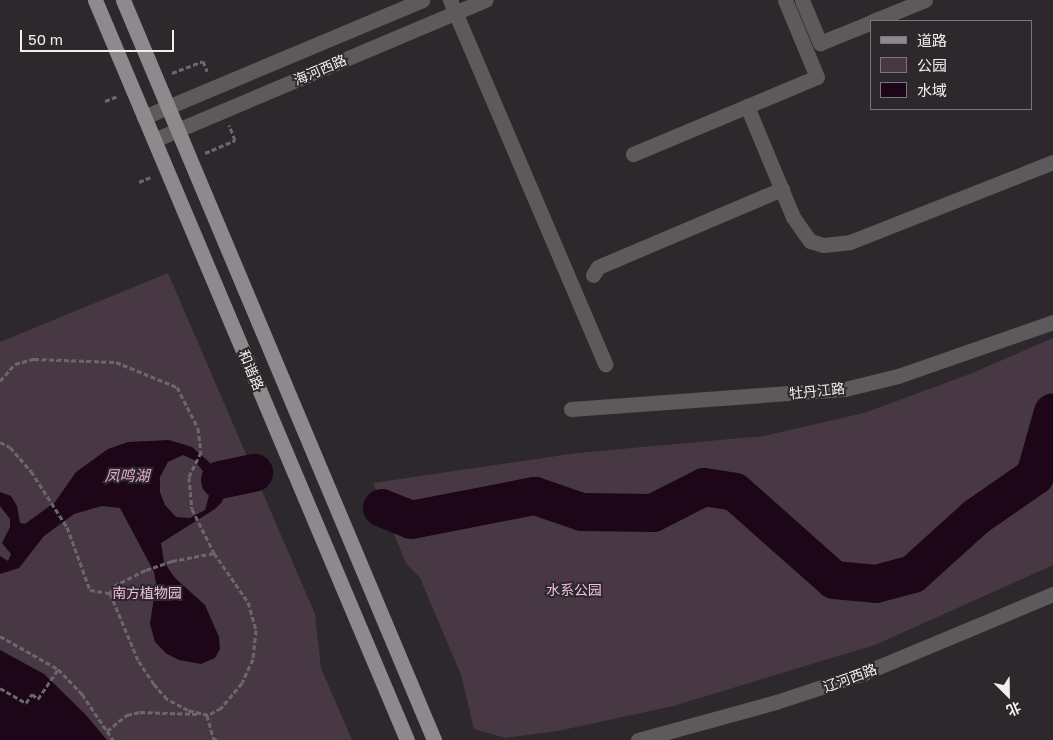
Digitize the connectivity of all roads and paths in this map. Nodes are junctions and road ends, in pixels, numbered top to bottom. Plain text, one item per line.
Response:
1 (95, 0) edge
2 (123, 0) edge
3 (422, 0) edge
4 (486, 0) edge
5 (785, 0) edge
6 (802, 0) edge
7 (925, 0) edge
8 (453, 6) edge
9 (877, 20) edge
10 (870, 23) edge
11 (747, 106) junction
12 (168, 107) junction
13 (144, 117) junction
14 (177, 130) junction
15 (154, 140) junction
16 (633, 154) dead end
17 (1053, 162) edge
18 (782, 189) junction
19 (592, 275) dead end
20 (1053, 322) edge
21 (605, 364) dead end
22 (0, 381) edge
23 (571, 409) dead end
24 (0, 442) edge
25 (214, 553) junction
26 (110, 594) junction
27 (1053, 594) edge
28 (0, 636) edge
29 (58, 669) junction
30 (0, 688) edge
31 (208, 715) junction
32 (107, 731) junction
33 (113, 740) edge
34 (217, 740) edge
35 (407, 740) edge
36 (434, 740) edge
37 (638, 740) edge

1 - 13 main road, 和谐路
2 - 12 main road, 和谐路
3 - 12 street, 海河西路
4 - 8 street, 海河西路
5 - 11 street
6 - 10 street
7 - 9 street
8 - 14 street, 海河西路
8 - 21 street
11 - 16 street
11 - 18 street
12 - 13 street, 海河西路
12 - 14 main road, 和谐路
13 - 15 main road, 和谐路
14 - 15 street, 海河西路
14 - 36 main road, 和谐路
15 - 35 main road, 和谐路
17 - 18 street
18 - 19 street
20 - 23 street, 牡丹江路
22 - 25 path
24 - 26 path
25 - 26 path
25 - 31 path
26 - 31 path
27 - 37 street, 辽河西路
28 - 29 path
29 - 30 path
29 - 32 path
31 - 32 path
31 - 34 path
32 - 33 path

